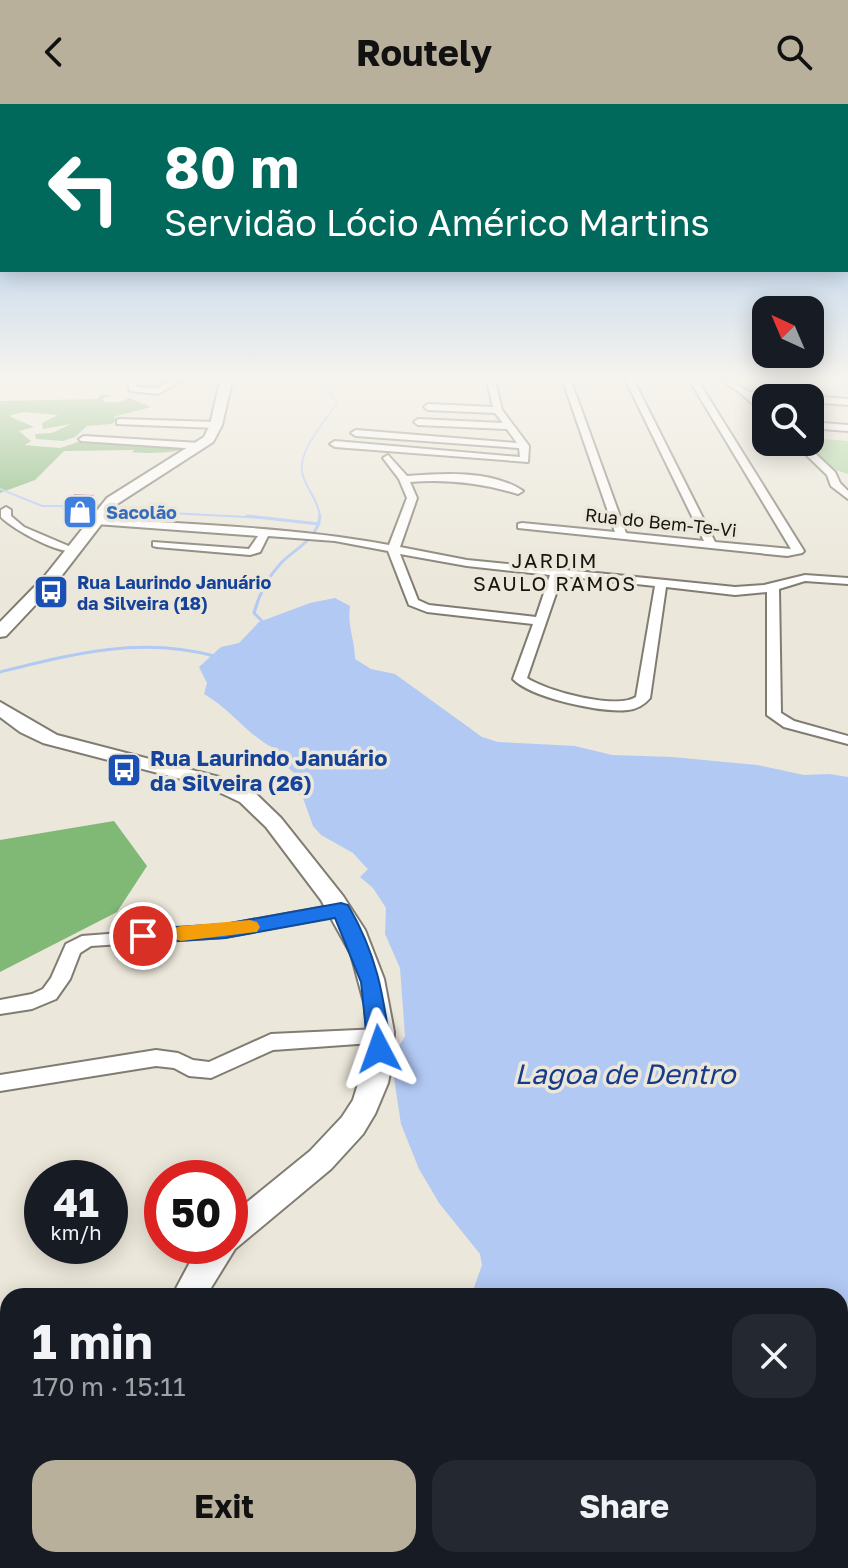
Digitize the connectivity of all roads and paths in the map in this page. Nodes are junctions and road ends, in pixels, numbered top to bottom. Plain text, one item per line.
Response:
1 (194, 449) edge
2 (398, 449) edge
3 (524, 449) edge
4 (591, 449) edge
5 (664, 449) edge
6 (736, 449) edge
7 (813, 456) edge
8 (388, 458) dead end
9 (832, 474) junction
10 (848, 476) edge
11 (404, 479) junction
12 (518, 491) dead end
13 (848, 496) edge
14 (6, 510) dead end
15 (96, 521) junction
16 (522, 526) dead end
17 (265, 532) junction
18 (622, 536) junction
19 (157, 544) dead end
20 (711, 545) junction
21 (72, 550) junction
22 (393, 550) junction
23 (557, 573) junction
24 (848, 581) edge
25 (661, 584) junction
26 (773, 587) junction
27 (540, 621) junction
28 (0, 632) edge
29 (0, 708) edge
30 (848, 740) edge
31 (341, 910) junction
32 (0, 1007) edge
33 (379, 1037) junction
34 (0, 1083) edge
35 (248, 1221) edge
36 (206, 1264) edge
37 (192, 1288) edge

1 - 15 main road
2 - 3 street
4 - 18 street
5 - 20 street
6 - 20 street, Rua do Bem-Te-Vi
7 - 9 street
8 - 11 street
9 - 10 street
9 - 13 street
11 - 12 street
11 - 22 street
14 - 21 street
15 - 17 street
15 - 21 main road
16 - 18 street, Rua do Bem-Te-Vi
17 - 19 street
17 - 22 street
18 - 20 street, Rua do Bem-Te-Vi
21 - 28 main road
22 - 23 street
22 - 27 street
23 - 25 street
23 - 27 street
24 - 26 street
25 - 26 street
25 - 27 street
26 - 30 street
29 - 31 main road
31 - 32 street
31 - 33 main road
33 - 34 street
33 - 35 main road
36 - 37 main road

